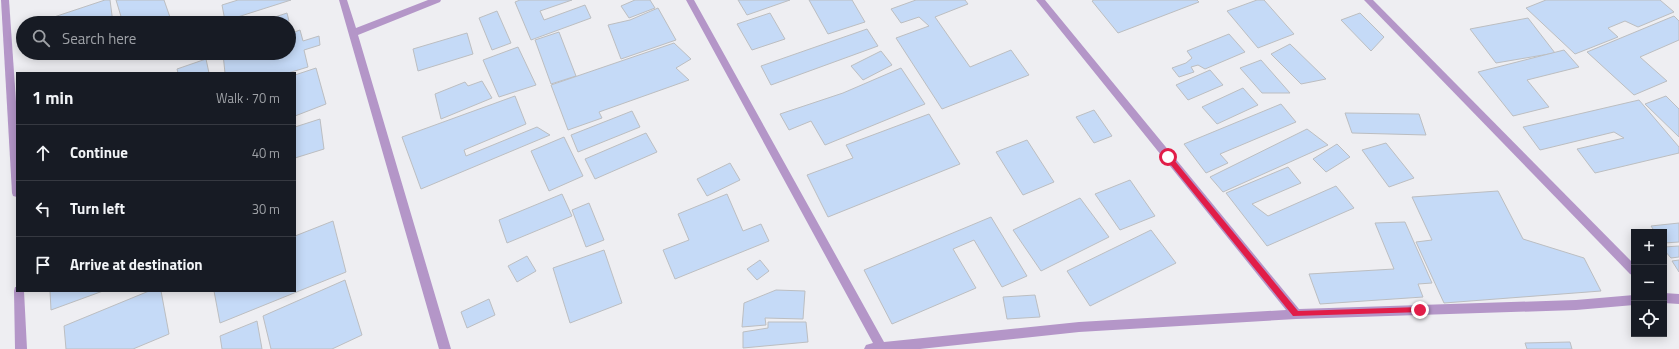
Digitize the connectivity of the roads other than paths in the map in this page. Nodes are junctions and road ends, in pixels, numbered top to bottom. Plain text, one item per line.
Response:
1 (5, 0) edge
2 (343, 0) edge
3 (437, 0) edge
4 (690, 0) edge
5 (1040, 0) edge
6 (1368, 0) edge
7 (352, 33) junction
8 (16, 177) edge
9 (1631, 268) edge
10 (19, 292) edge
11 (1667, 298) edge
12 (1679, 299) edge
13 (1631, 300) edge
14 (1296, 314) junction
15 (876, 348) edge
16 (21, 349) edge
17 (445, 349) edge

1 - 8 street
2 - 7 street
3 - 7 street
4 - 15 street
5 - 14 street
6 - 9 street
7 - 17 street
10 - 16 street
11 - 12 street
13 - 14 street
14 - 15 street

